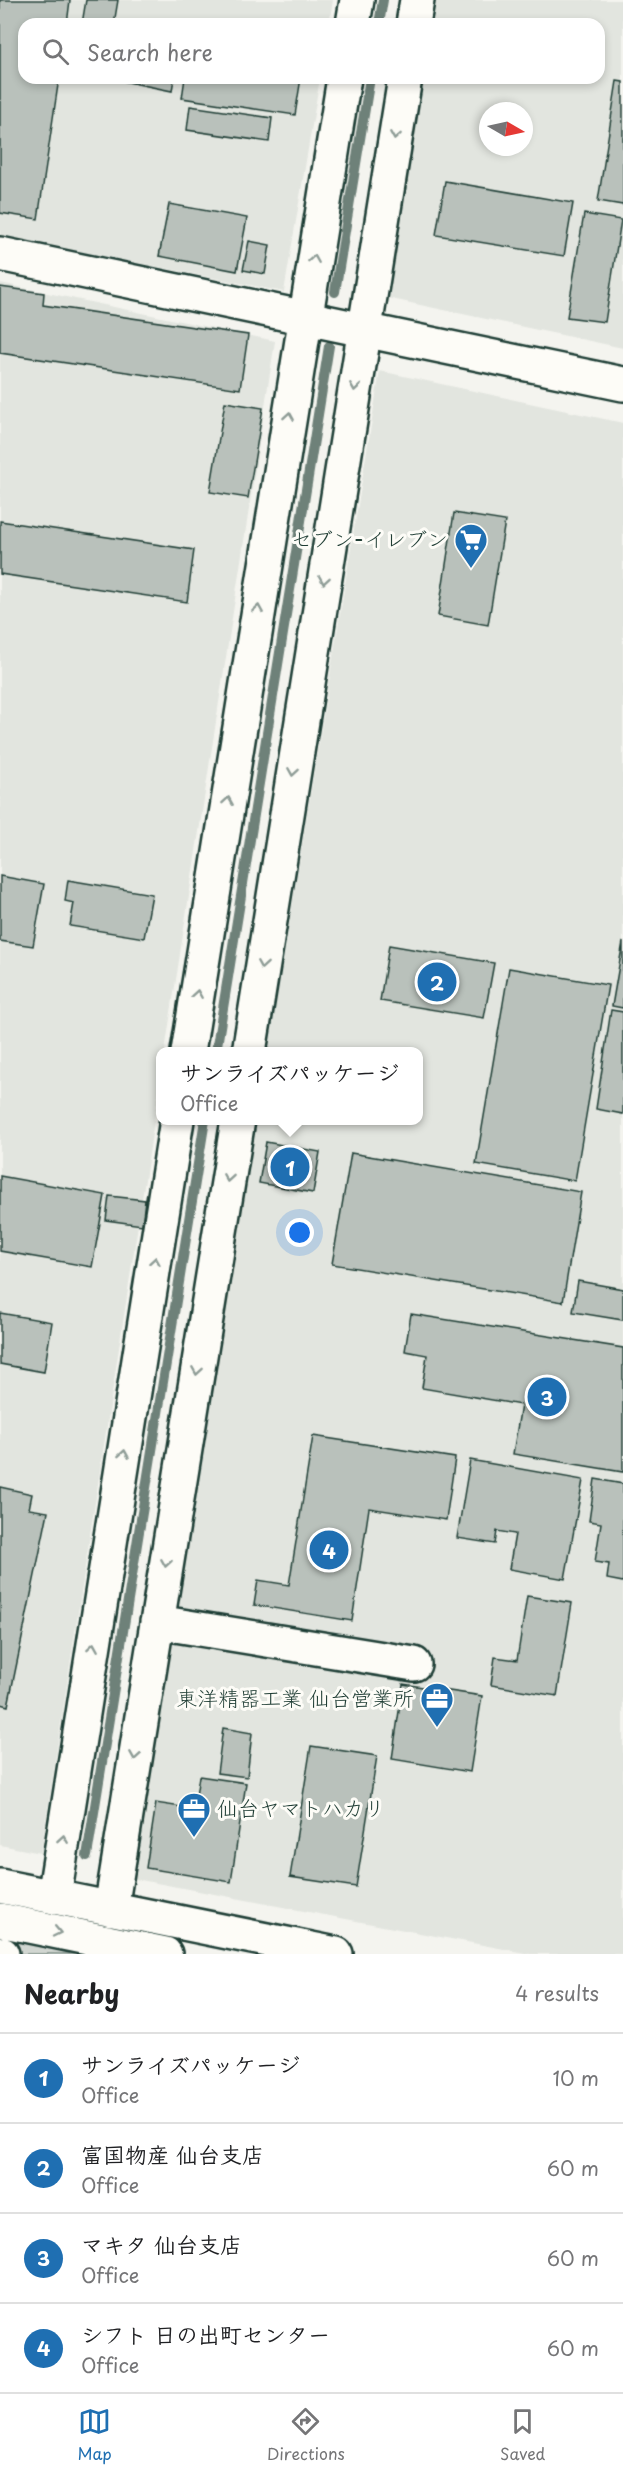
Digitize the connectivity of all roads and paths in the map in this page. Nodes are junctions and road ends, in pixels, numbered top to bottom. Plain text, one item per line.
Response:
1 (357, 0) edge
2 (417, 0) edge
3 (354, 18) edge
4 (414, 18) edge
5 (343, 84) edge
6 (404, 84) edge
7 (0, 254) edge
8 (304, 317) junction
9 (364, 330) junction
10 (623, 384) edge
11 (189, 1047) edge
12 (250, 1047) edge
13 (176, 1125) edge
14 (236, 1125) edge
15 (157, 1622) junction
16 (414, 1664) dead end
17 (0, 1886) edge
18 (54, 1897) junction
19 (111, 1909) junction
20 (0, 1920) edge
21 (165, 1954) edge
22 (336, 1954) edge

1 - 3 main road
2 - 4 main road
8 -> 5 main road
6 -> 9 main road
7 - 8 main road
8 - 9 main road
11 -> 8 main road
9 - 10 main road
9 -> 12 main road
18 -> 13 main road
14 -> 15 main road
15 - 16 main road
15 -> 19 main road
17 - 18 main road
18 - 19 main road
19 - 22 main road
20 -> 21 main road

